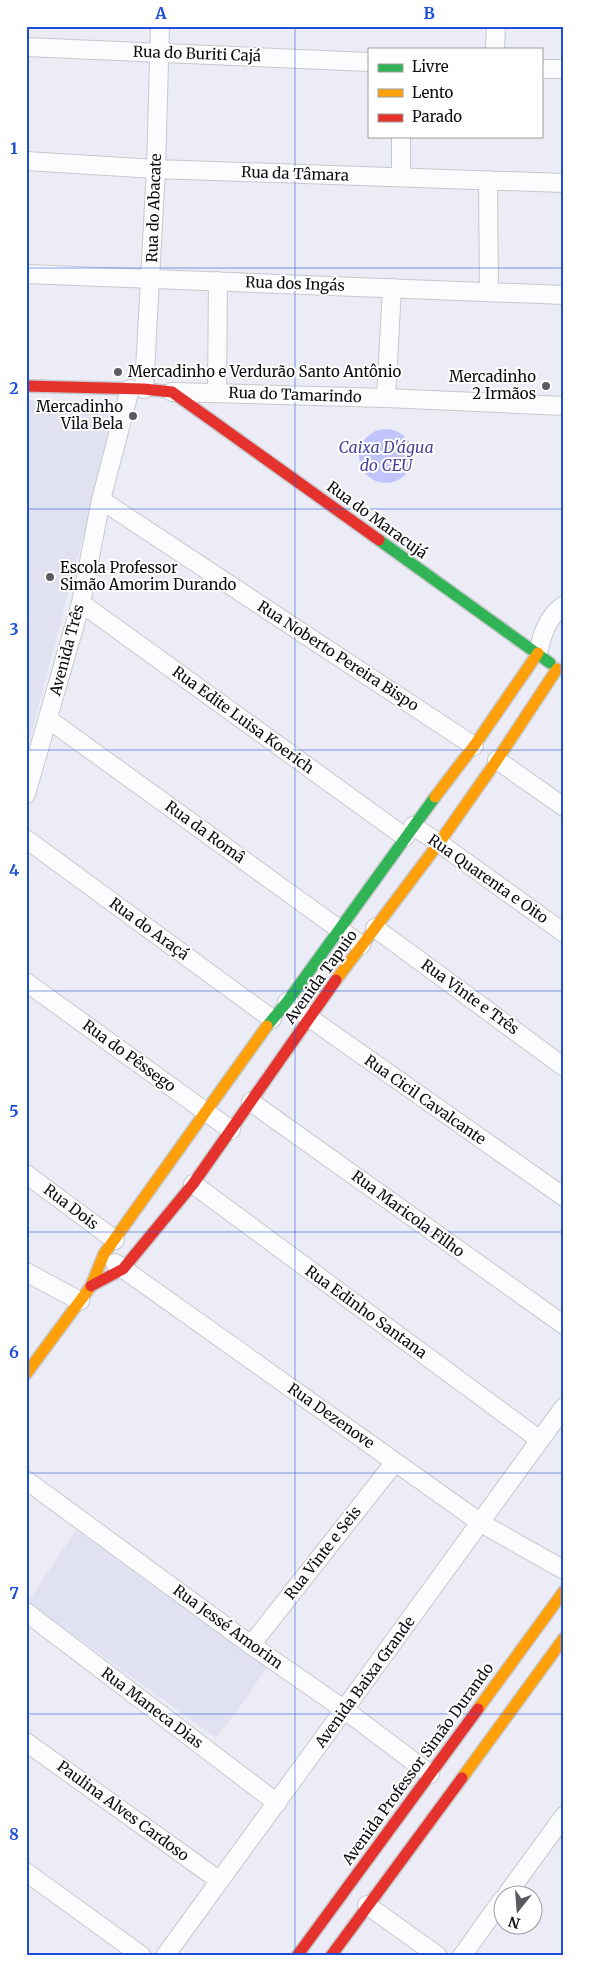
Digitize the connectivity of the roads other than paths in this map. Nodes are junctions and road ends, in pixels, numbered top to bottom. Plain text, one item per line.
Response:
1 (160, 26) edge
2 (496, 26) edge
3 (26, 47) edge
4 (495, 48) edge
5 (158, 53) junction
6 (368, 62) edge
7 (542, 69) edge
8 (564, 69) edge
9 (401, 138) edge
10 (26, 161) edge
11 (156, 169) junction
12 (401, 177) junction
13 (488, 180) junction
14 (564, 183) edge
15 (26, 274) edge
16 (151, 279) junction
17 (218, 282) junction
18 (392, 288) junction
19 (489, 292) junction
20 (564, 295) edge
21 (26, 386) edge
22 (137, 389) junction
23 (172, 392) junction
24 (217, 393) junction
25 (386, 398) junction
26 (564, 406) edge
27 (101, 500) junction
28 (81, 603) junction
29 (564, 606) edge
30 (538, 654) junction
31 (560, 671) edge
32 (48, 719) junction
33 (474, 746) junction
34 (497, 760) junction
35 (29, 770) edge
36 (26, 794) edge
37 (564, 807) edge
38 (409, 832) junction
39 (26, 839) edge
40 (438, 843) junction
41 (376, 928) junction
42 (339, 929) junction
43 (564, 933) edge
44 (361, 945) junction
45 (26, 982) edge
46 (287, 1002) junction
47 (272, 1019) junction
48 (309, 1019) junction
49 (564, 1067) edge
50 (251, 1102) junction
51 (207, 1112) junction
52 (231, 1130) junction
53 (26, 1174) edge
54 (193, 1184) junction
55 (564, 1197) edge
56 (115, 1240) junction
57 (104, 1254) junction
58 (123, 1269) junction
59 (26, 1272) edge
60 (91, 1286) junction
61 (80, 1301) junction
62 (564, 1325) edge
63 (33, 1354) edge
64 (26, 1374) edge
65 (564, 1407) edge
66 (540, 1440) junction
67 (395, 1462) junction
68 (26, 1480) edge
69 (481, 1523) junction
70 (564, 1570) edge
71 (564, 1591) edge
72 (26, 1612) edge
73 (564, 1638) edge
74 (252, 1645) junction
75 (345, 1710) junction
76 (26, 1742) edge
77 (461, 1755) junction
78 (430, 1774) junction
79 (277, 1803) junction
80 (564, 1816) edge
81 (26, 1872) edge
82 (220, 1881) junction
83 (514, 1884) edge
84 (368, 1905) junction
85 (492, 1914) edge
86 (142, 1956) edge
87 (165, 1956) edge
88 (297, 1956) edge
89 (331, 1956) edge
90 (438, 1956) edge
91 (462, 1956) edge

1 - 5 street, Rua do Abacate
2 - 4 street
3 - 5 street, Rua do Buriti Cajá
5 - 6 street, Rua do Buriti Cajá
5 - 11 street, Rua do Abacate
7 - 8 street
9 - 12 street
10 - 11 street, Rua da Tâmara
11 - 12 street, Rua da Tâmara
11 - 16 street, Rua do Abacate
12 - 13 street, Rua da Tâmara
13 - 14 street, Rua da Tâmara
13 - 19 street
15 - 16 street, Rua dos Ingás
16 - 17 street, Rua dos Ingás
16 - 22 street, Rua do Abacate
17 - 18 street, Rua dos Ingás
17 - 24 street
18 - 19 street, Rua dos Ingás
18 - 25 street
19 - 20 street, Rua dos Ingás
21 - 22 street, Rua do Tamarindo
22 - 23 street, Rua do Tamarindo
22 - 27 street, Avenida Três
23 - 24 street, Rua do Tamarindo
23 - 30 street, Rua do Maracujá
24 - 25 street, Rua do Tamarindo
25 - 26 street, Rua do Tamarindo
27 - 28 street, Avenida Três
27 - 33 street, Rua Noberto Pereira Bispo
28 - 32 street, Avenida Três
28 - 38 street, Rua Edite Luisa Koerich
29 - 30 street
30 - 31 street, Rua do Maracujá
30 - 33 street, Avenida Tapuio
31 - 34 street, Avenida Tapuio
32 - 35 street, Avenida Três
32 - 42 street, Rua da Româ
33 - 38 street, Avenida Tapuio
34 - 37 street
34 - 40 street, Avenida Tapuio
35 - 36 street, Avenida Três
38 - 40 street, Rua Quarenta e Oito
38 - 42 street, Avenida Tapuio
39 - 47 street, Rua do Araçá
40 - 41 street, Avenida Tapuio
40 - 43 street, Rua Quarenta e Oito
41 - 44 street, Avenida Tapuio
41 - 49 street, Rua Vinte e Três
42 - 44 street, Rua da Româ
42 - 46 street, Avenida Tapuio
44 - 48 street, Avenida Tapuio
45 - 51 street, Rua do Pêssego
46 - 47 street, Avenida Tapuio
46 - 48 street, Rua Cicil Cavalcante
47 - 51 street, Avenida Tapuio
48 - 50 street, Avenida Tapuio
48 - 55 street, Rua Cicil Cavalcante
50 - 52 street, Avenida Tapuio
50 - 62 street, Rua Maricola Filho
51 - 52 street, Rua do Pêssego
51 - 56 street, Avenida Tapuio
52 - 54 street, Avenida Tapuio
53 - 56 street, Rua Dois
54 - 58 street, Avenida Tapuio
54 - 66 street, Rua Edinho Santana
56 - 57 street, Avenida Tapuio
57 - 58 street, Rua Dezenove
57 - 60 street, Avenida Tapuio
58 - 60 street, Avenida Tapuio
58 - 67 street, Rua Dezenove
59 - 61 street
60 - 61 street, Avenida Tapuio
61 - 63 street, Avenida Tapuio
63 - 64 street, Avenida Tapuio
65 - 66 street, Avenida Baixa Grande
66 - 69 street, Avenida Baixa Grande
67 - 69 street, Rua Dezenove
67 - 74 street, Rua Vinte e Seis
68 - 74 street, Rua Jessé Amorim
69 - 70 street, Rua Dezenove
69 - 75 street, Avenida Baixa Grande
71 - 77 street, Avenida Professor Simão Durando
72 - 79 street, Rua Maneca Dias
73 - 77 street, Avenida Professor Simão Durando
74 - 75 street, Rua Jessé Amorim
75 - 78 street, Rua Jessé Amorim
75 - 79 street, Avenida Baixa Grande
76 - 82 street, Paulina Alves Cardoso
77 - 78 street, Avenida Professor Simão Durando
77 - 84 street, Avenida Professor Simão Durando
78 - 88 street, Avenida Professor Simão Durando
79 - 82 street, Avenida Baixa Grande
80 - 83 street
81 - 86 street
82 - 87 street, Avenida Baixa Grande
84 - 89 street, Avenida Professor Simão Durando
84 - 90 street
85 - 91 street

